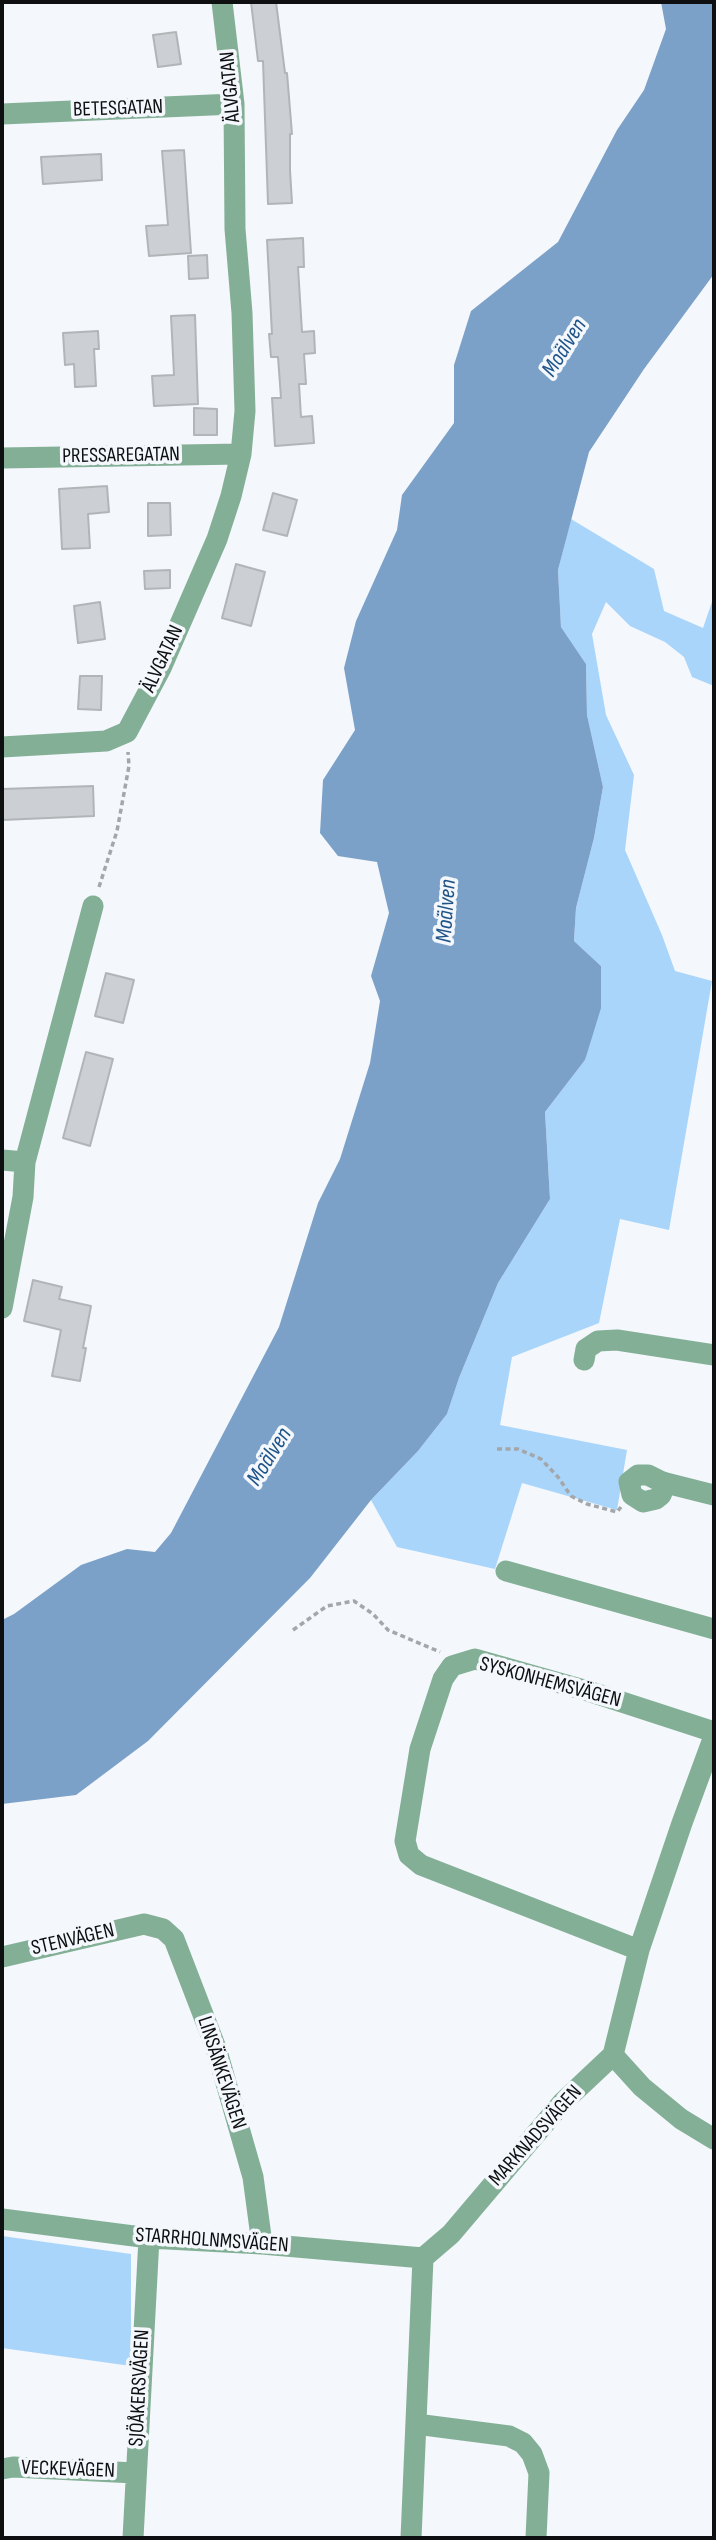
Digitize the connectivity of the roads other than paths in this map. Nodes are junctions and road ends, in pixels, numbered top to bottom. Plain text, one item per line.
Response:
1 (222, 2) edge
2 (234, 104) junction
3 (2, 114) edge
4 (241, 454) junction
5 (2, 458) edge
6 (2, 747) edge
7 (93, 906) road end
8 (2, 1160) edge
9 (25, 1162) junction
10 (2, 1308) edge
11 (714, 1355) edge
12 (584, 1360) dead end
13 (632, 1495) road end
14 (714, 1495) edge
15 (506, 1571) dead end
16 (714, 1629) edge
17 (714, 1734) edge
18 (144, 1924) joint
19 (639, 1951) junction
20 (2, 1957) edge
21 (614, 2055) junction
22 (714, 2139) edge
23 (2, 2219) edge
24 (149, 2238) junction
25 (262, 2244) junction
26 (424, 2258) junction
27 (416, 2424) junction
28 (2, 2469) edge
29 (135, 2473) junction
30 (133, 2538) edge
31 (411, 2538) edge
32 (536, 2538) edge

1 - 2 street, ÄLVGATAN
2 - 3 street, BETESGATAN
2 - 4 street, ÄLVGATAN
4 - 5 street, PRESSAREGATAN
4 - 6 street, ÄLVGATAN
7 - 9 street
8 - 9 street
9 - 10 street
11 - 12 street
13 - 14 street
15 - 16 street
17 - 19 street
17 - 19 street, SYSKONHEMSVÄGEN
18 - 20 street, STENVÄGEN
18 - 25 street, LINSÄNKEVÄGEN
19 - 21 street
21 - 22 street
21 - 26 street, MARKNADSVÄGEN
23 - 24 street, STARRHOLNMSVÄGEN
24 - 25 street, STARRHOLNMSVÄGEN
24 - 29 street, SJÖÅKERSVÄGEN
25 - 26 street, STARRHOLNMSVÄGEN
26 - 27 street
27 - 31 street
27 - 32 street
28 - 29 street, VECKEVÄGEN
29 - 30 street, SJÖÅKERSVÄGEN

